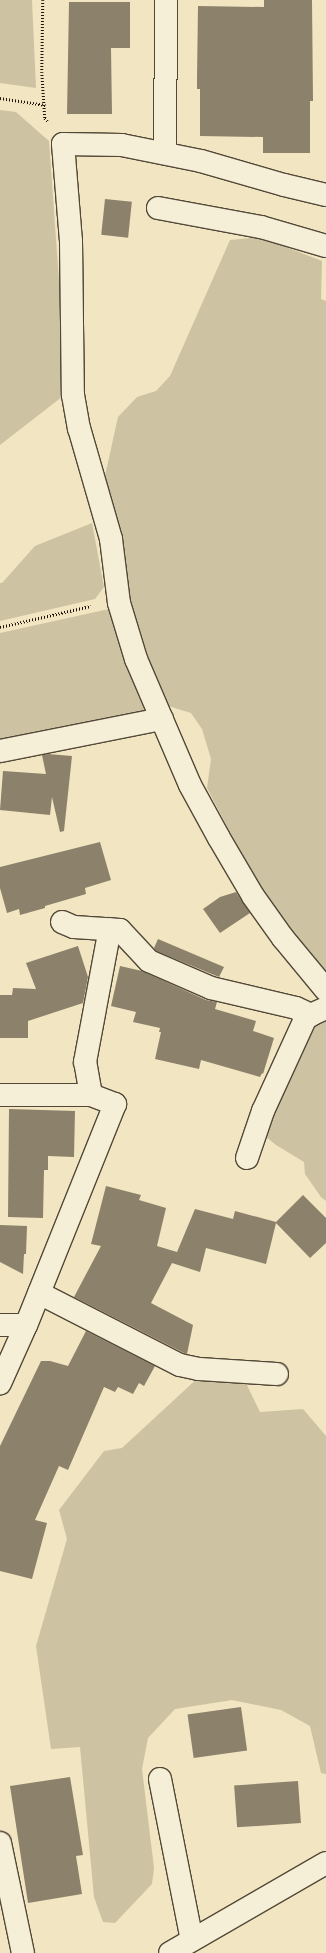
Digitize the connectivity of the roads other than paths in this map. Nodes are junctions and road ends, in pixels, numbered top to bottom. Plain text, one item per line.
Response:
1 (166, 0) edge
2 (165, 154) junction
3 (326, 195) edge
4 (158, 208) dead end
5 (326, 246) edge
6 (162, 719) junction
7 (0, 751) edge
8 (62, 922) dead end
9 (110, 929) junction
10 (326, 990) edge
11 (318, 1011) edge
12 (0, 1095) edge
13 (91, 1095) junction
14 (247, 1158) dead end
15 (39, 1292) junction
16 (0, 1325) edge
17 (26, 1325) junction
18 (277, 1374) dead end
19 (0, 1382) edge
20 (160, 1780) dead end
21 (0, 1843) edge
22 (326, 1863) edge
23 (192, 1940) junction
24 (23, 1953) edge
25 (170, 1953) edge

1 - 2 street
2 - 3 street
2 - 6 street
4 - 5 street
6 - 7 street
6 - 10 street
8 - 9 street
9 - 11 street
9 - 13 street
11 - 14 street
12 - 13 street
13 - 15 street
15 - 17 street
15 - 18 street
16 - 17 street
17 - 19 street
20 - 23 street
21 - 24 street
22 - 23 street
23 - 25 street

